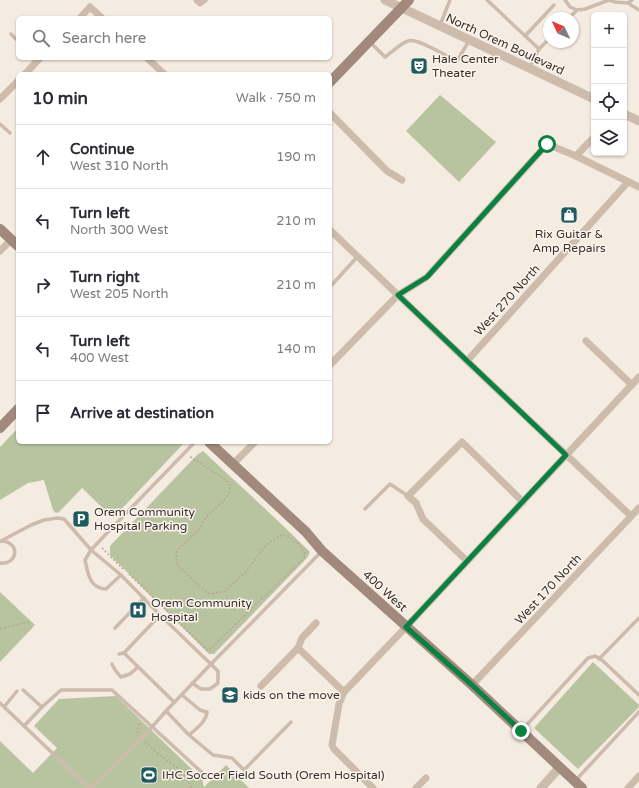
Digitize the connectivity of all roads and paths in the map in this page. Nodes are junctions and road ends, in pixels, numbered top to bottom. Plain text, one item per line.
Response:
1 (197, 0) edge
2 (204, 0) edge
3 (385, 0) edge
4 (409, 0) edge
5 (450, 0) edge
6 (487, 0) edge
7 (565, 0) edge
8 (609, 0) edge
9 (632, 0) edge
10 (628, 3) junction
11 (554, 5) dead end
12 (402, 8) junction
13 (577, 10) joint
14 (639, 10) edge
15 (82, 16) edge
16 (100, 16) edge
17 (439, 26) junction
18 (11, 34) dead end
19 (525, 36) junction
20 (16, 39) edge
21 (470, 40) junction
22 (369, 41) junction
23 (543, 45) edge
24 (539, 49) junction
25 (37, 60) edge
26 (149, 60) edge
27 (529, 68) junction
28 (27, 72) edge
29 (160, 72) edge
30 (332, 80) edge
31 (16, 83) edge
32 (591, 98) edge
33 (0, 99) edge
34 (332, 115) edge
35 (627, 115) edge
36 (639, 121) edge
37 (0, 124) edge
38 (10, 133) dead end
39 (591, 139) edge
40 (576, 156) junction
41 (402, 180) dead end
42 (628, 182) junction
43 (639, 187) edge
44 (0, 229) edge
45 (332, 235) edge
46 (15, 243) edge
47 (0, 251) edge
48 (358, 256) junction
49 (332, 285) edge
50 (398, 295) junction
51 (586, 341) dead end
52 (467, 361) junction
53 (332, 363) edge
54 (639, 377) edge
55 (632, 385) junction
56 (16, 411) edge
57 (0, 428) edge
58 (193, 444) edge
59 (211, 444) edge
60 (253, 444) edge
61 (566, 455) junction
62 (189, 456) dead end
63 (233, 464) junction
64 (408, 496) junction
65 (523, 502) junction
66 (639, 508) edge
67 (365, 509) dead end
68 (631, 516) junction
69 (1, 541) edge
70 (102, 548) dead end
71 (91, 550) junction
72 (322, 551) junction
73 (467, 561) junction
74 (0, 563) edge
75 (121, 575) junction
76 (144, 598) junction
77 (160, 615) junction
78 (639, 618) edge
79 (31, 621) dead end
80 (316, 622) dead end
81 (406, 627) junction
82 (115, 628) dead end
83 (0, 629) edge
84 (298, 648) junction
85 (124, 653) junction
86 (119, 654) dead end
87 (599, 659) junction
88 (112, 664) dead end
89 (211, 664) junction
90 (138, 667) junction
91 (192, 683) junction
92 (472, 685) junction
93 (261, 686) dead end
94 (24, 690) dead end
95 (17, 692) dead end
96 (344, 692) junction
97 (182, 695) junction
98 (639, 695) edge
99 (174, 702) junction
100 (0, 703) edge
101 (4, 707) junction
102 (42, 707) junction
103 (166, 711) junction
104 (639, 712) edge
105 (141, 722) dead end
106 (290, 722) dead end
107 (24, 726) junction
108 (152, 727) junction
109 (521, 731) junction
110 (138, 734) dead end
111 (189, 734) junction
112 (145, 742) dead end
113 (560, 767) junction
114 (208, 778) dead end
115 (426, 778) dead end
116 (638, 778) edge
117 (579, 785) edge
118 (192, 788) edge
119 (374, 788) edge
120 (416, 788) edge
121 (541, 788) edge
122 (628, 788) edge

1 - 2 street
3 - 12 street, North Orem Boulevard
4 - 12 main road
5 - 17 lane
6 - 19 lane
7 - 13 lane
8 - 10 lane
8 - 13 lane
9 - 10 lane
10 - 14 lane
11 - 19 lane
12 - 17 street, North Orem Boulevard
12 - 22 main road
15 - 16 street
17 - 21 street, North Orem Boulevard
18 - 20 lane
19 - 24 lane
21 - 22 lane
21 - 27 street, North Orem Boulevard
22 - 30 main road
23 - 24 lane
24 - 27 lane
25 - 28 street
26 - 29 street
27 - 32 street, North Orem Boulevard
31 - 33 street
34 - 41 street
35 - 36 street
37 - 38 lane
39 - 40 street
40 - 42 street
40 - 50 street
42 - 43 street
42 - 52 street, West 270 North
44 - 46 main road
45 - 48 street
46 - 47 street
48 - 49 lane
48 - 50 street
50 - 52 street
50 - 53 street
51 - 55 street
52 - 61 street
54 - 55 street
55 - 61 street
56 - 57 main road
58 - 71 lane
59 - 63 main road, 400 West
60 - 63 street
61 - 65 street
61 - 68 street
62 - 70 path
63 - 72 main road, 400 West
64 - 65 street
64 - 67 lane
64 - 73 street
65 - 73 street
66 - 68 street, West 170 North
68 - 92 street, West 170 North
69 - 71 lane
69 - 74 lane
71 - 75 lane
71 - 75 lane
72 - 81 main road, 400 West
72 - 89 lane
73 - 81 street
75 - 76 lane
76 - 77 lane
76 - 82 lane
77 - 85 lane
77 - 89 lane
78 - 87 lane
79 - 83 path
80 - 84 street
81 - 92 main road, 400 West
81 - 96 street
84 - 93 street
84 - 96 street
85 - 86 lane
85 - 90 lane
87 - 98 lane
87 - 109 lane
88 - 90 lane
89 - 91 lane
89 - 91 lane
90 - 99 lane
91 - 97 lane
92 - 109 main road, 400 West
94 - 102 lane
95 - 101 lane
96 - 119 street
97 - 99 lane
97 - 111 lane
99 - 103 lane
100 - 101 lane
101 - 107 lane
102 - 107 lane
102 - 108 lane
103 - 108 lane
103 - 111 lane
104 - 117 lane
105 - 110 path
106 - 111 lane
107 - 108 lane
108 - 114 lane
109 - 113 main road, 400 West
112 - 118 path
113 - 117 main road, 400 West
113 - 121 street
115 - 120 street
116 - 122 street

